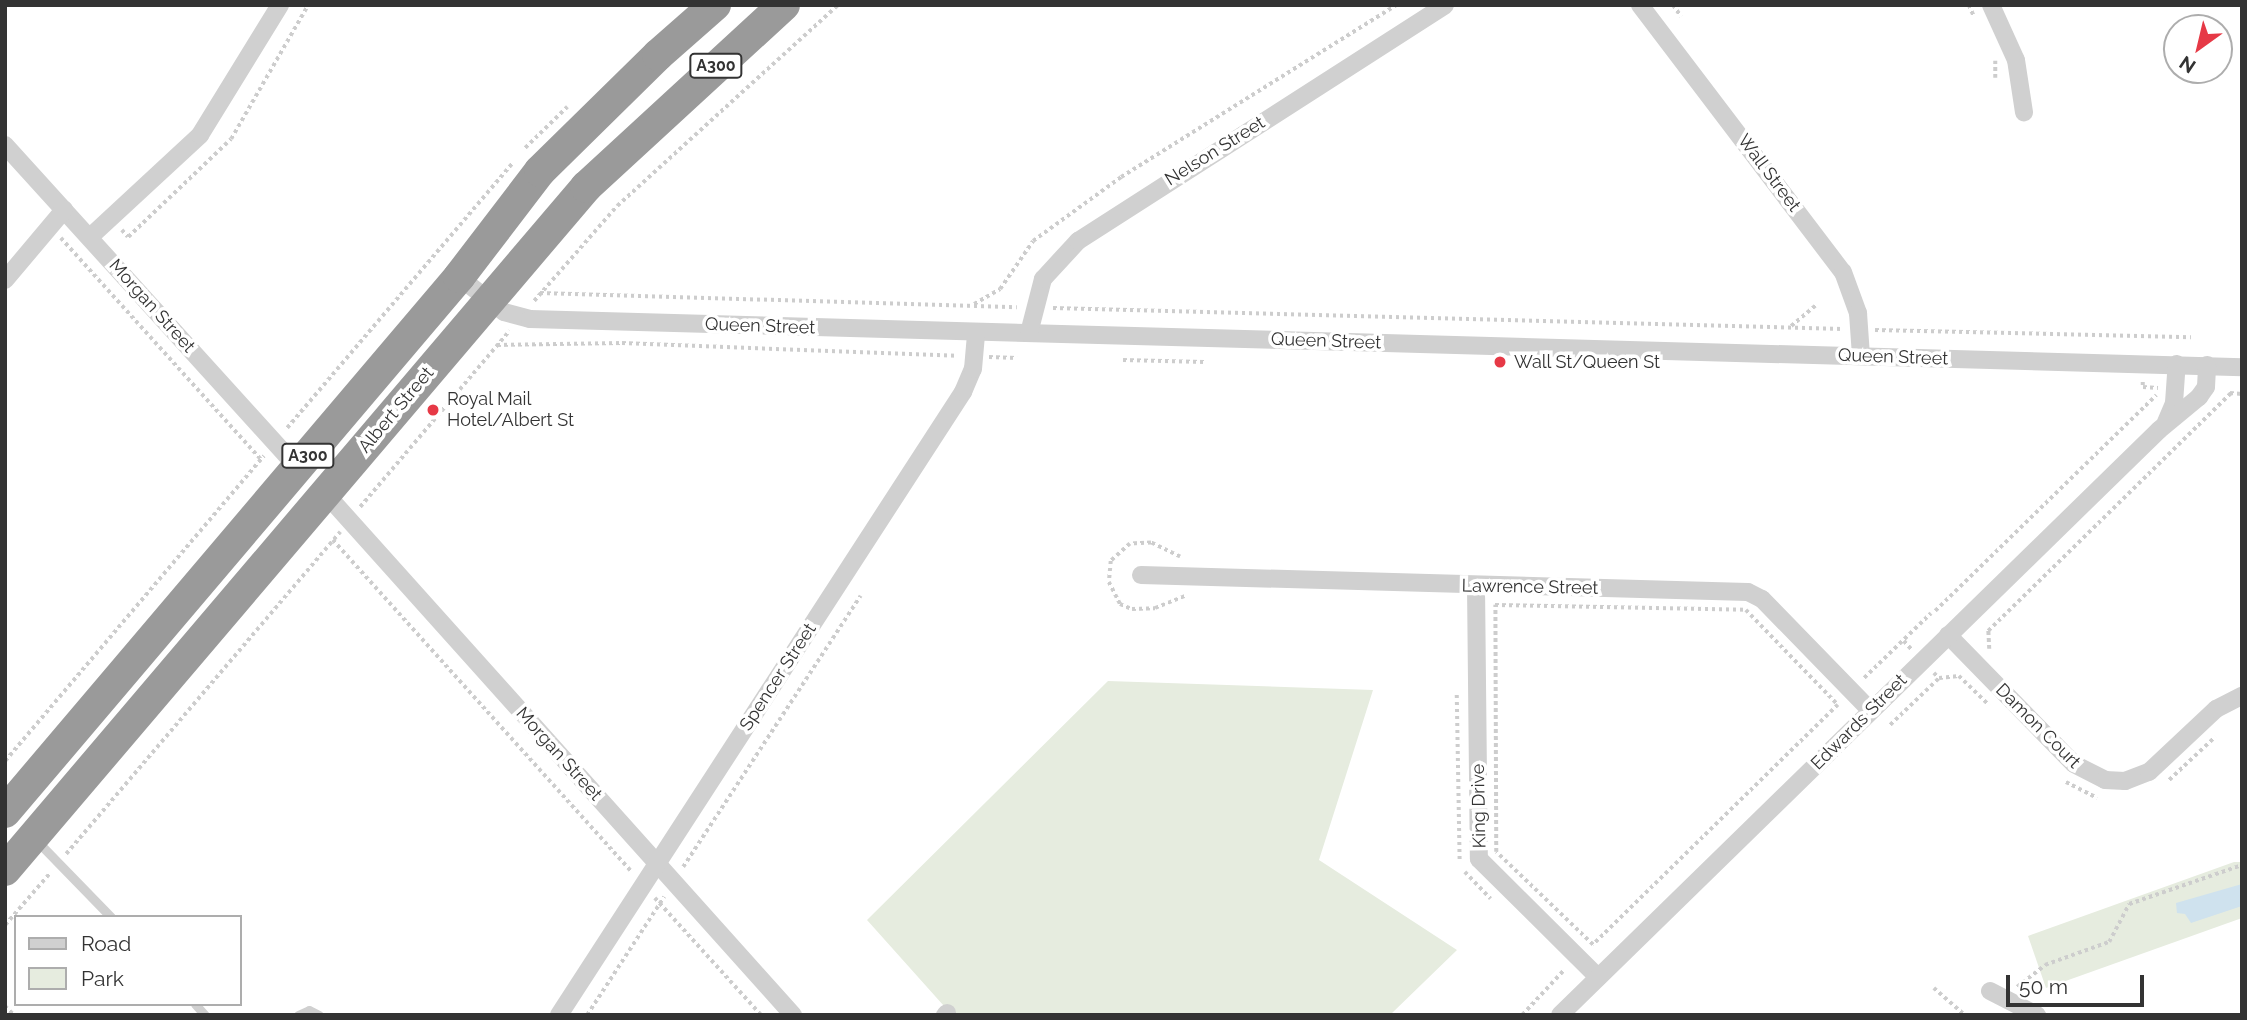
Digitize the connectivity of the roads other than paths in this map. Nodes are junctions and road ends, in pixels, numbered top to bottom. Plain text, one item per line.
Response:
1 (280, 5) edge
2 (715, 5) edge
3 (784, 5) edge
4 (1445, 5) edge
5 (1640, 5) edge
6 (1991, 5) edge
7 (2024, 112) dead end
8 (5, 145) edge
9 (64, 210) junction
10 (90, 237) junction
11 (458, 277) junction
12 (5, 279) edge
13 (488, 301) junction
14 (976, 332) junction
15 (1029, 333) junction
16 (1861, 356) junction
17 (2177, 364) junction
18 (2207, 365) junction
19 (2242, 367) edge
20 (2159, 430) junction
21 (298, 468) junction
22 (325, 493) junction
23 (1140, 575) dead end
24 (1476, 586) junction
25 (1948, 635) junction
26 (2242, 696) edge
27 (1871, 711) junction
28 (5, 813) edge
29 (33, 837) junction
30 (657, 863) junction
31 (5, 870) edge
32 (109, 915) edge
33 (1598, 977) junction
34 (1996, 995) road end
35 (298, 1015) edge
36 (319, 1015) edge
37 (559, 1015) edge
38 (793, 1015) edge
39 (1560, 1015) edge
40 (2037, 1015) edge

1 - 10 street
2 - 11 highway, A300
3 - 13 highway, Albert Street / A300
4 - 15 street, Nelson Street
5 - 16 street, Wall Street
6 - 7 street
8 - 9 street, Morgan Street
9 - 10 street, Morgan Street
9 - 12 street
10 - 21 street, Morgan Street
11 - 13 street, Queen Street
11 - 21 highway, A300
13 - 14 street, Queen Street
13 - 22 highway, Albert Street / A300
14 - 15 street, Queen Street
14 - 30 street, Spencer Street
15 - 16 street, Queen Street
16 - 17 street, Queen Street
17 - 18 street, Queen Street
17 - 20 street, Edwards Street
18 - 19 street, Queen Street
18 - 20 street, Edwards Street
20 - 25 street, Edwards Street
21 - 28 highway, A300
22 - 29 highway, Albert Street / A300
22 - 30 street, Morgan Street
23 - 24 street, Lawrence Street
24 - 27 street, Lawrence Street
24 - 33 street, King Drive
25 - 26 street, Damon Court
25 - 27 street, Edwards Street
27 - 33 street, Edwards Street
29 - 31 highway, Albert Street / A300
29 - 32 lane
30 - 37 street, Spencer Street
30 - 38 street, Morgan Street
33 - 39 street, Edwards Street
34 - 40 street
35 - 36 lane

